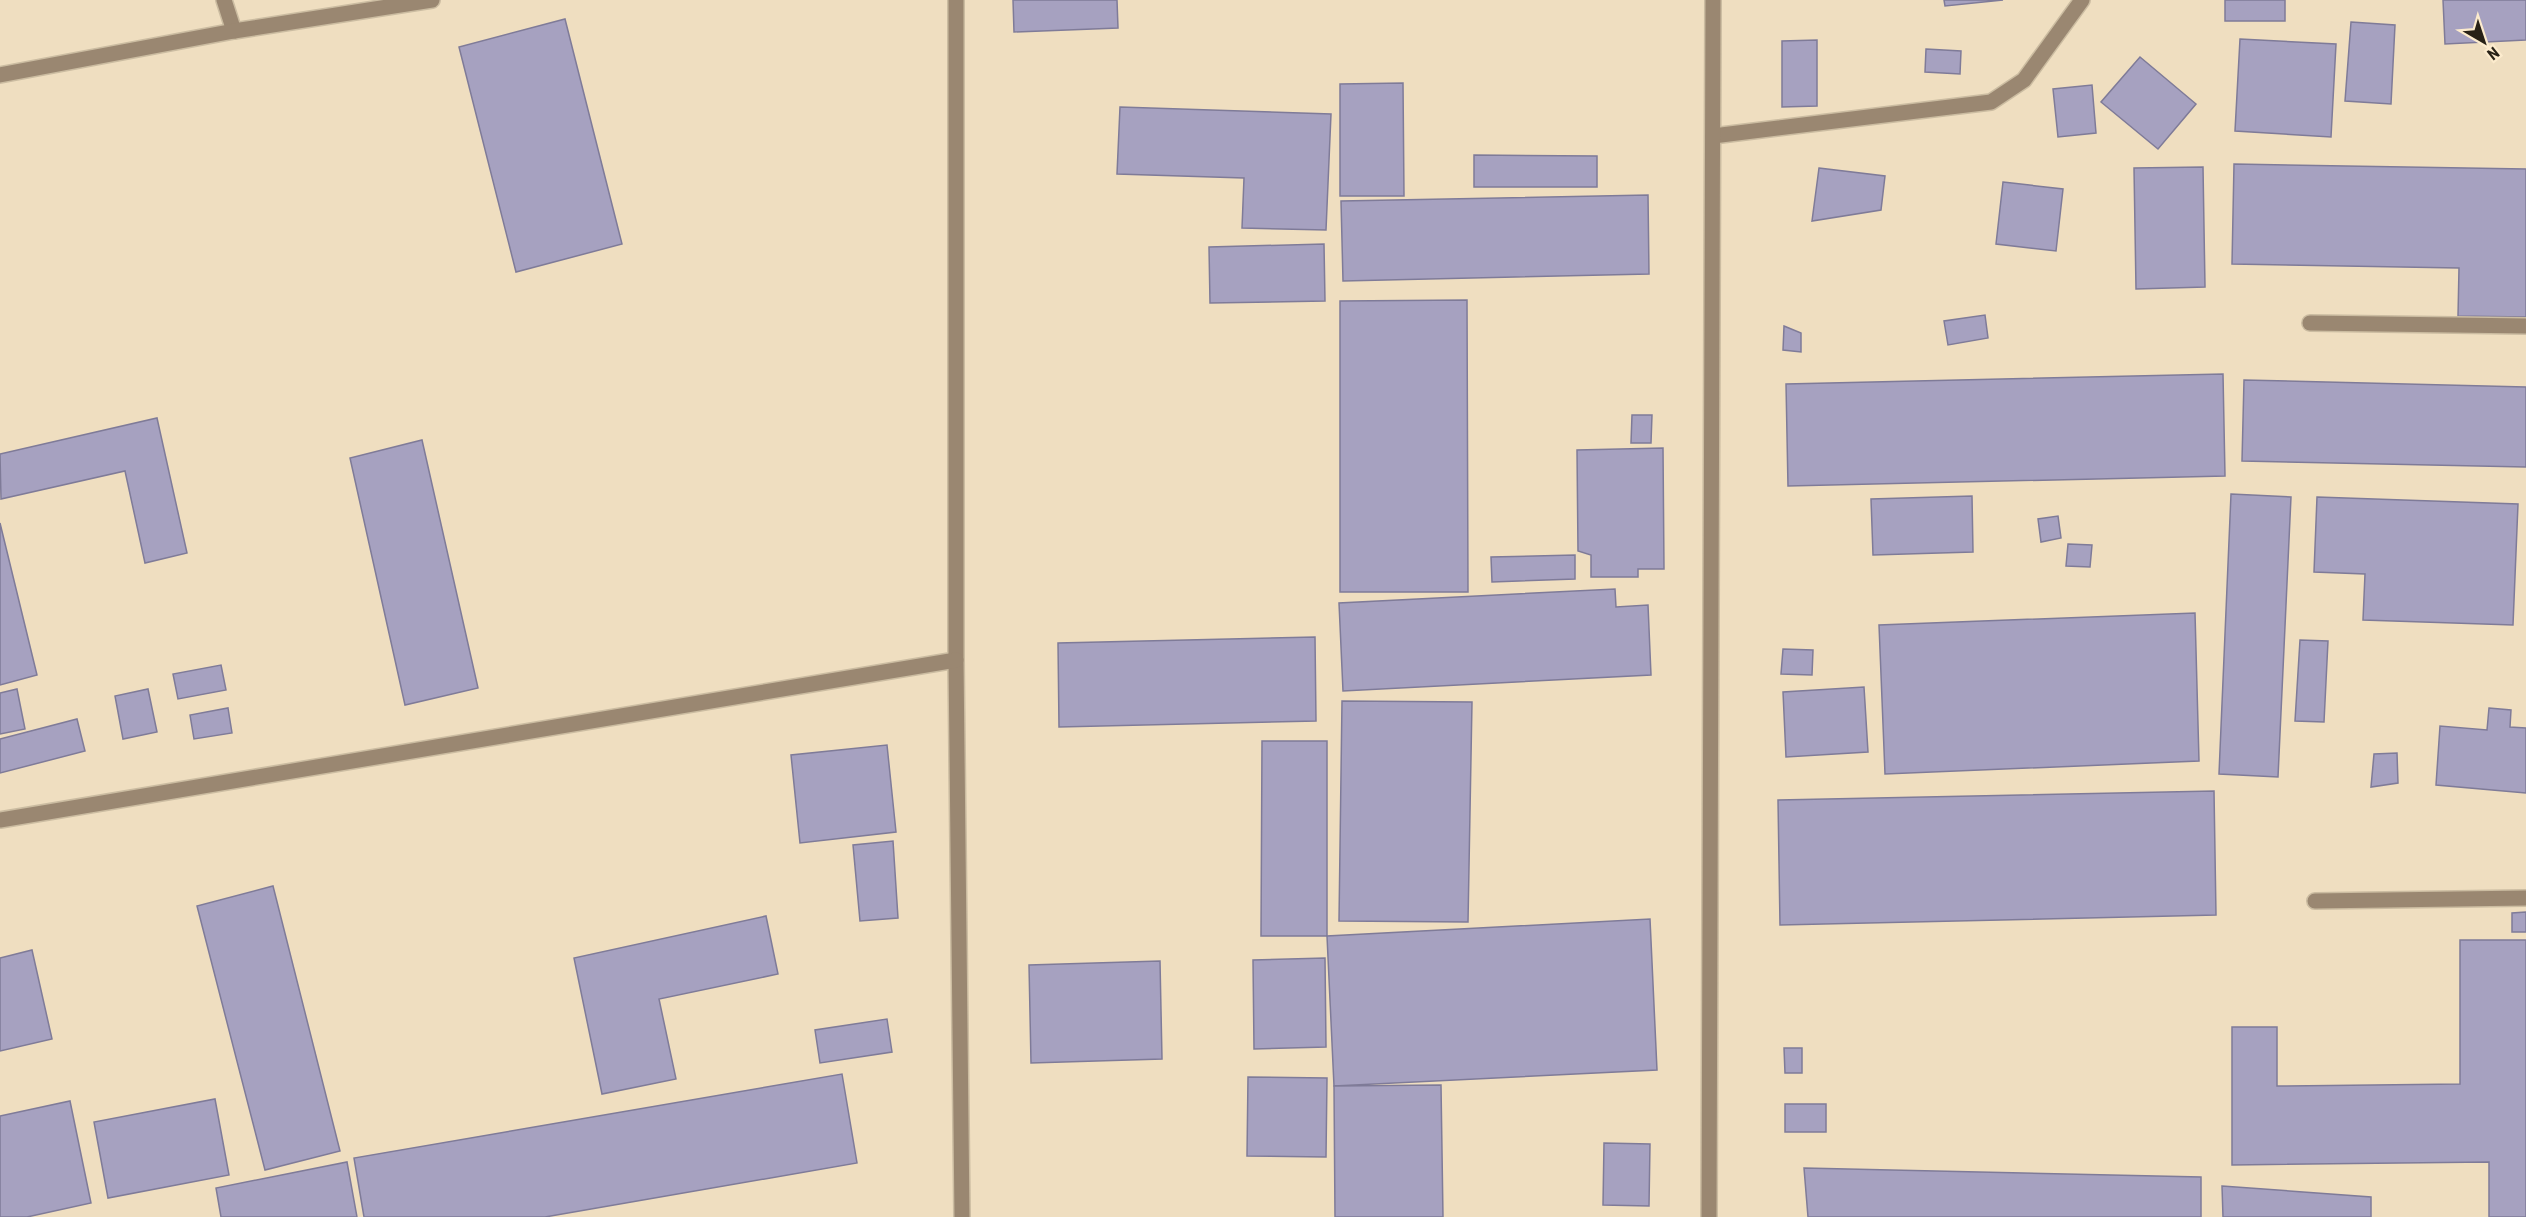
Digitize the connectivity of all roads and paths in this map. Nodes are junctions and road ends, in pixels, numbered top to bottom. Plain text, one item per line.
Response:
1 (224, 0) edge
2 (432, 0) edge
3 (956, 0) edge
4 (1713, 0) edge
5 (2082, 0) edge
6 (234, 31) junction
7 (0, 75) edge
8 (1713, 136) junction
9 (2310, 323) dead end
10 (2526, 327) edge
11 (956, 660) junction
12 (0, 820) edge
13 (2526, 898) edge
14 (2315, 901) dead end
15 (962, 1217) edge
16 (1709, 1217) edge

1 - 6 street
2 - 6 street
3 - 11 street
4 - 8 street
5 - 8 street
6 - 7 street
8 - 16 street
9 - 10 street
11 - 12 street
11 - 15 street
13 - 14 street

